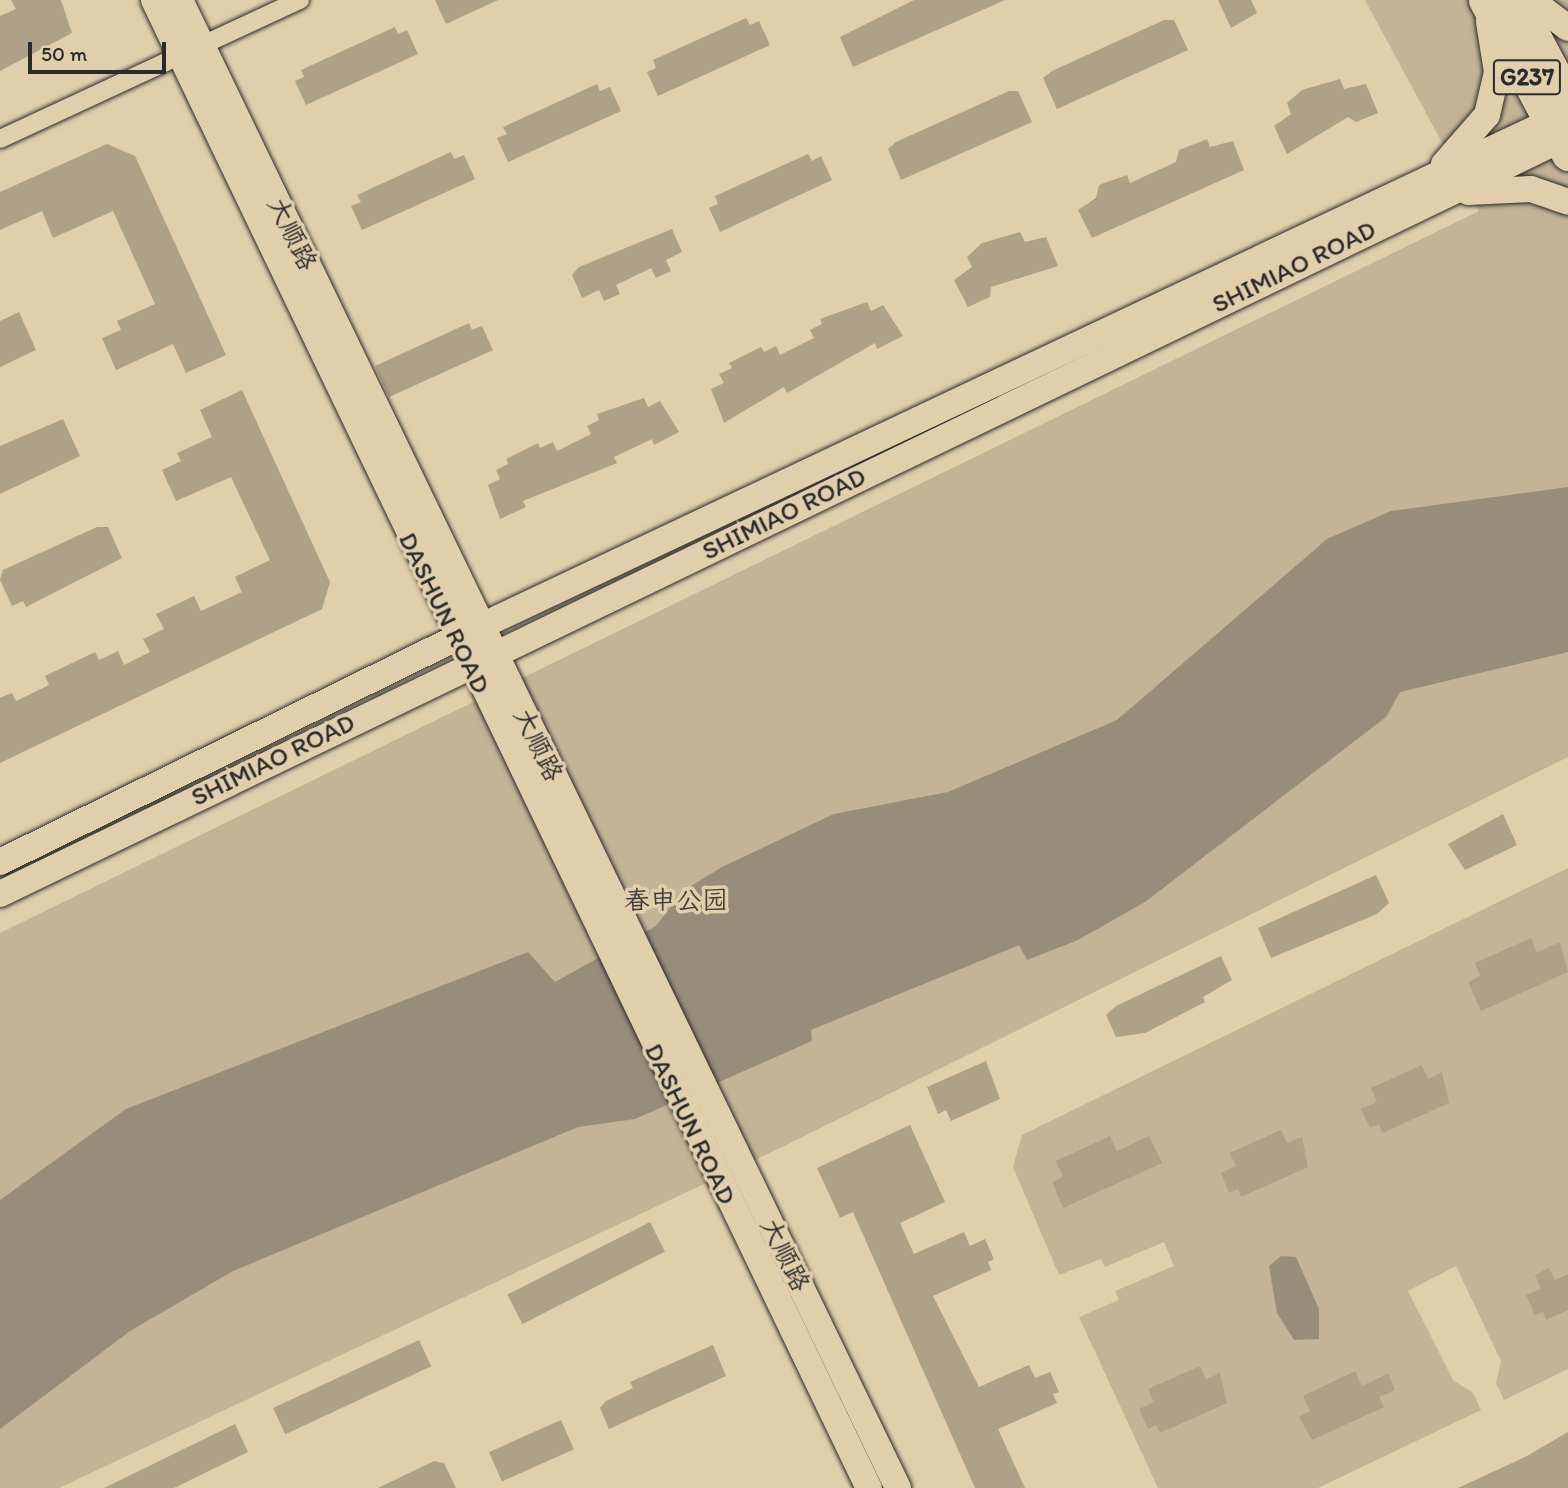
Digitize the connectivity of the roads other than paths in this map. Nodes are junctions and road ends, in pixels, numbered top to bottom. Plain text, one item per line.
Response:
1 (153, 0) edge
2 (180, 0) edge
3 (300, 0) edge
4 (1484, 0) edge
5 (1515, 0) edge
6 (1531, 0) edge
7 (1568, 28) edge
8 (191, 50) junction
9 (1564, 127) edge
10 (0, 139) edge
11 (1422, 194) junction
12 (1568, 202) edge
13 (456, 638) junction
14 (494, 653) junction
15 (469, 665) junction
16 (0, 862) edge
17 (0, 894) edge
18 (869, 1488) edge
19 (898, 1488) edge

1 - 8 street, DASHUN ROAD
2 - 8 street, 大顺路
3 - 8 street
4 - 9 highway, G237
4 - 11 street
5 - 9 highway, G237
6 - 7 street
8 - 10 street
8 - 13 street, DASHUN ROAD
8 - 14 street, 大顺路
9 - 11 street, SHIMIAO ROAD
11 - 12 street
11 - 13 street, SHIMIAO ROAD
11 - 14 street, SHIMIAO ROAD
13 - 15 street, DASHUN ROAD
13 - 16 street, SHIMIAO ROAD
14 - 15 street, SHIMIAO ROAD
14 - 19 street, 大顺路
15 - 17 street, SHIMIAO ROAD
15 - 18 street, DASHUN ROAD

